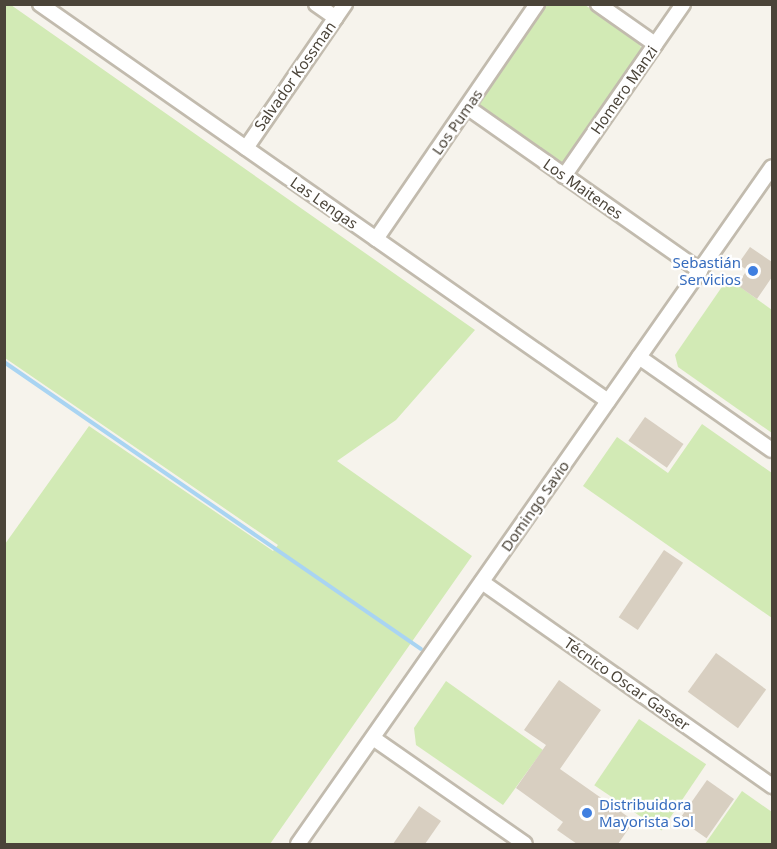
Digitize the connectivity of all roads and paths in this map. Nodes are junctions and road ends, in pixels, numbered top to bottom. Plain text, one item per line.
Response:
1 (40, 4) edge
2 (316, 4) edge
3 (345, 4) edge
4 (537, 4) edge
5 (598, 4) edge
6 (683, 4) edge
7 (336, 18) junction
8 (655, 44) junction
9 (467, 107) junction
10 (246, 148) junction
11 (772, 167) edge
12 (564, 176) junction
13 (376, 239) junction
14 (700, 271) junction
15 (639, 357) junction
16 (608, 401) junction
17 (772, 450) edge
18 (482, 582) junction
19 (373, 738) junction
20 (772, 786) edge
21 (298, 844) edge
22 (525, 844) edge

1 - 10 street, Las Lengas
2 - 7 street
3 - 7 street, Salvador Kossman
4 - 9 street, Los Pumas
5 - 8 street
6 - 8 street, Homero Manzi
7 - 10 street, Salvador Kossman
8 - 12 street, Homero Manzi
9 - 12 street, Los Maitenes
9 - 13 street, Los Pumas
10 - 13 street, Las Lengas
11 - 14 street, Domingo Savio
12 - 14 street, Los Maitenes
13 - 16 street, Las Lengas
14 - 15 street, Domingo Savio
15 - 16 street, Domingo Savio
15 - 17 street
16 - 18 street, Domingo Savio
18 - 19 street, Domingo Savio
18 - 20 street, Técnico Oscar Gasser
19 - 21 street, Domingo Savio
19 - 22 street

